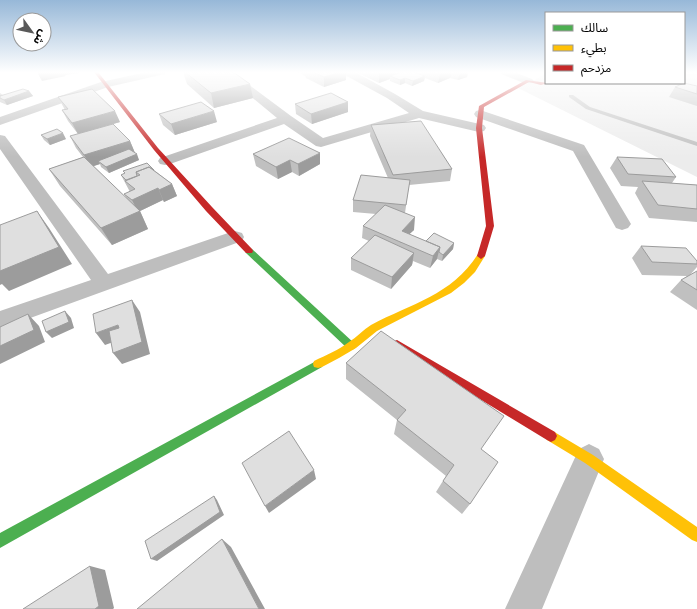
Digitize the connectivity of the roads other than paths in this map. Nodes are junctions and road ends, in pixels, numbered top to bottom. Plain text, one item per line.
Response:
1 (57, 100) edge
2 (118, 100) edge
3 (262, 100) edge
4 (398, 100) edge
5 (489, 100) edge
6 (419, 114) junction
7 (286, 119) junction
8 (0, 120) edge
9 (479, 121) junction
10 (0, 139) edge
11 (165, 161) junction
12 (622, 224) dead end
13 (235, 237) junction
14 (104, 284) junction
15 (0, 320) edge
16 (392, 342) edge
17 (351, 346) junction
18 (589, 459) junction
19 (697, 535) edge
20 (0, 541) edge
21 (523, 609) edge

1 - 8 street
2 - 11 street
3 - 7 street
4 - 6 street
5 - 9 street
6 - 7 street
6 - 9 street
7 - 11 street
9 - 12 street
9 - 17 street
10 - 14 street
11 - 13 street
13 - 14 street
13 - 17 street
14 - 15 street
16 - 18 street
17 - 20 street
18 - 19 street
18 - 21 street

